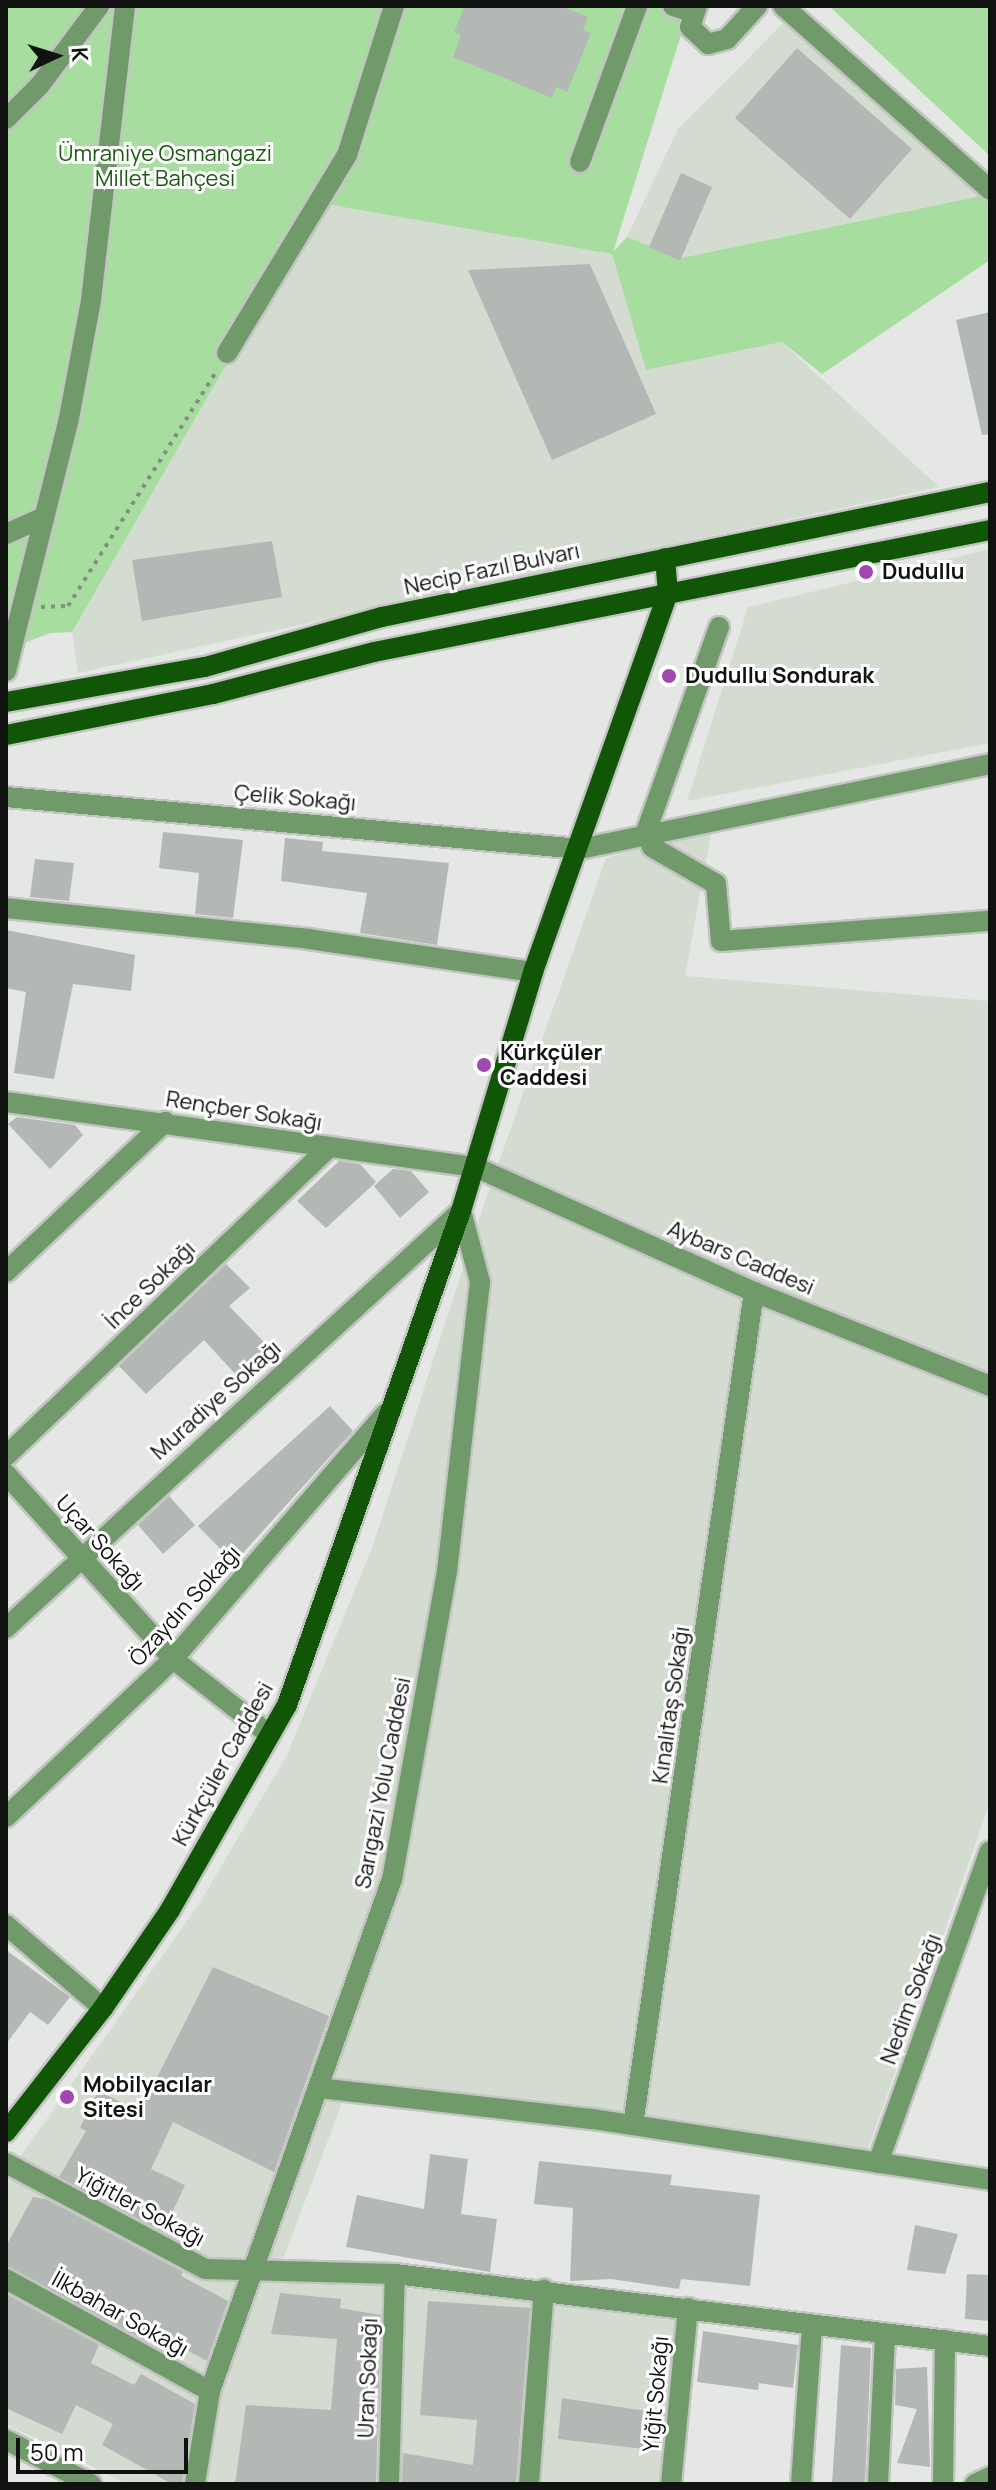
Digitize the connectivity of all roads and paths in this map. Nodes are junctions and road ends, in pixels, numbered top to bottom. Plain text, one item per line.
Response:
1 (99, 6) edge
2 (125, 6) edge
3 (394, 6) edge
4 (637, 6) edge
5 (673, 6) edge
6 (757, 6) edge
7 (783, 6) edge
8 (696, 10) edge
9 (6, 119) edge
10 (580, 162) dead end
11 (990, 190) edge
12 (227, 353) joint
13 (990, 492) edge
14 (44, 517) junction
15 (990, 530) edge
16 (6, 534) edge
17 (665, 558) junction
18 (668, 593) junction
19 (24, 608) junction
20 (719, 627) dead end
21 (6, 671) edge
22 (6, 702) edge
23 (6, 735) edge
24 (990, 764) edge
25 (6, 797) edge
26 (646, 832) junction
27 (580, 849) junction
28 (6, 908) edge
29 (990, 921) edge
30 (533, 972) junction
31 (6, 1102) edge
32 (165, 1122) junction
33 (327, 1149) junction
34 (475, 1167) junction
35 (461, 1211) junction
36 (6, 1272) edge
37 (754, 1292) junction
38 (990, 1386) edge
39 (386, 1413) junction
40 (6, 1456) edge
41 (6, 1474) edge
42 (78, 1556) junction
43 (6, 1628) edge
44 (173, 1659) junction
45 (270, 1735) junction
46 (6, 1817) edge
47 (990, 1851) edge
48 (6, 1925) edge
49 (103, 2008) junction
50 (319, 2088) junction
51 (633, 2125) junction
52 (7, 2129) edge
53 (6, 2163) edge
54 (878, 2163) junction
55 (990, 2180) edge
56 (257, 2271) junction
57 (395, 2274) junction
58 (6, 2279) edge
59 (544, 2290) junction
60 (688, 2308) junction
61 (812, 2327) junction
62 (885, 2334) junction
63 (945, 2340) junction
64 (990, 2346) edge
65 (210, 2391) junction
66 (6, 2440) edge
67 (990, 2477) edge
68 (91, 2484) edge
69 (195, 2484) edge
70 (389, 2484) edge
71 (529, 2484) edge
72 (671, 2484) edge
73 (801, 2484) edge
74 (878, 2484) edge
75 (943, 2484) edge
76 (975, 2484) edge

1 - 9 street
2 - 14 street
3 - 12 street
4 - 10 street
5 - 8 street
6 - 8 street
7 - 11 street
12 - 19 path
13 - 17 main road, Necip Fazıl Bulvarı
14 - 16 street
14 - 19 street
15 - 18 main road
17 - 18 main road, Kürkçüler Caddesi
17 - 22 main road, Necip Fazıl Bulvarı
18 - 23 main road
18 - 27 main road, Kürkçüler Caddesi
19 - 21 street
20 - 26 street
24 - 26 street, Çelik Sokağı
25 - 27 street, Çelik Sokağı
26 - 27 street, Çelik Sokağı
26 - 29 street
27 - 30 main road, Kürkçüler Caddesi
28 - 30 street
30 - 34 main road, Kürkçüler Caddesi
31 - 32 street, Rençber Sokağı
32 - 33 street, Rençber Sokağı
32 - 36 street
33 - 34 street, Rençber Sokağı
33 - 40 street, İnce Sokağı
34 - 35 main road, Kürkçüler Caddesi
34 - 37 street, Aybars Caddesi
35 - 39 main road, Kürkçüler Caddesi
35 - 42 street, Muradiye Sokağı
35 - 50 street, Sarıgazi Yolu Caddesi
37 - 38 street, Aybars Caddesi
37 - 51 street, Kınalıtaş Sokağı
39 - 44 street, Özaydın Sokağı
39 - 45 main road, Kürkçüler Caddesi
41 - 42 street, Uçar Sokağı
42 - 43 street, Muradiye Sokağı
42 - 44 street, Uçar Sokağı
44 - 45 street, Uçar Sokağı
44 - 46 street, Özaydın Sokağı
45 - 49 main road, Kürkçüler Caddesi
47 - 54 street, Nedim Sokağı
48 - 49 street
49 - 52 main road, Kürkçüler Caddesi
50 - 51 street
50 - 56 street, Sarıgazi Yolu Caddesi
51 - 54 street
53 - 56 street, Yiğitler Sokağı
54 - 55 street
56 - 57 street, Yiğitler Sokağı
56 - 65 street, Sarıgazi Yolu Caddesi
57 - 59 street, Yiğitler Sokağı
57 - 70 street, Uran Sokağı
58 - 65 street, İlkbahar Sokağı
59 - 60 street, Yiğitler Sokağı
59 - 71 street
60 - 61 street, Yiğitler Sokağı
60 - 72 street, Yiğit Sokağı
61 - 62 street, Yiğitler Sokağı
61 - 73 street
62 - 63 street, Yiğitler Sokağı
62 - 74 street
63 - 64 street, Yiğitler Sokağı
63 - 75 street
65 - 69 street, Sarıgazi Yolu Caddesi
66 - 68 street
67 - 76 street

